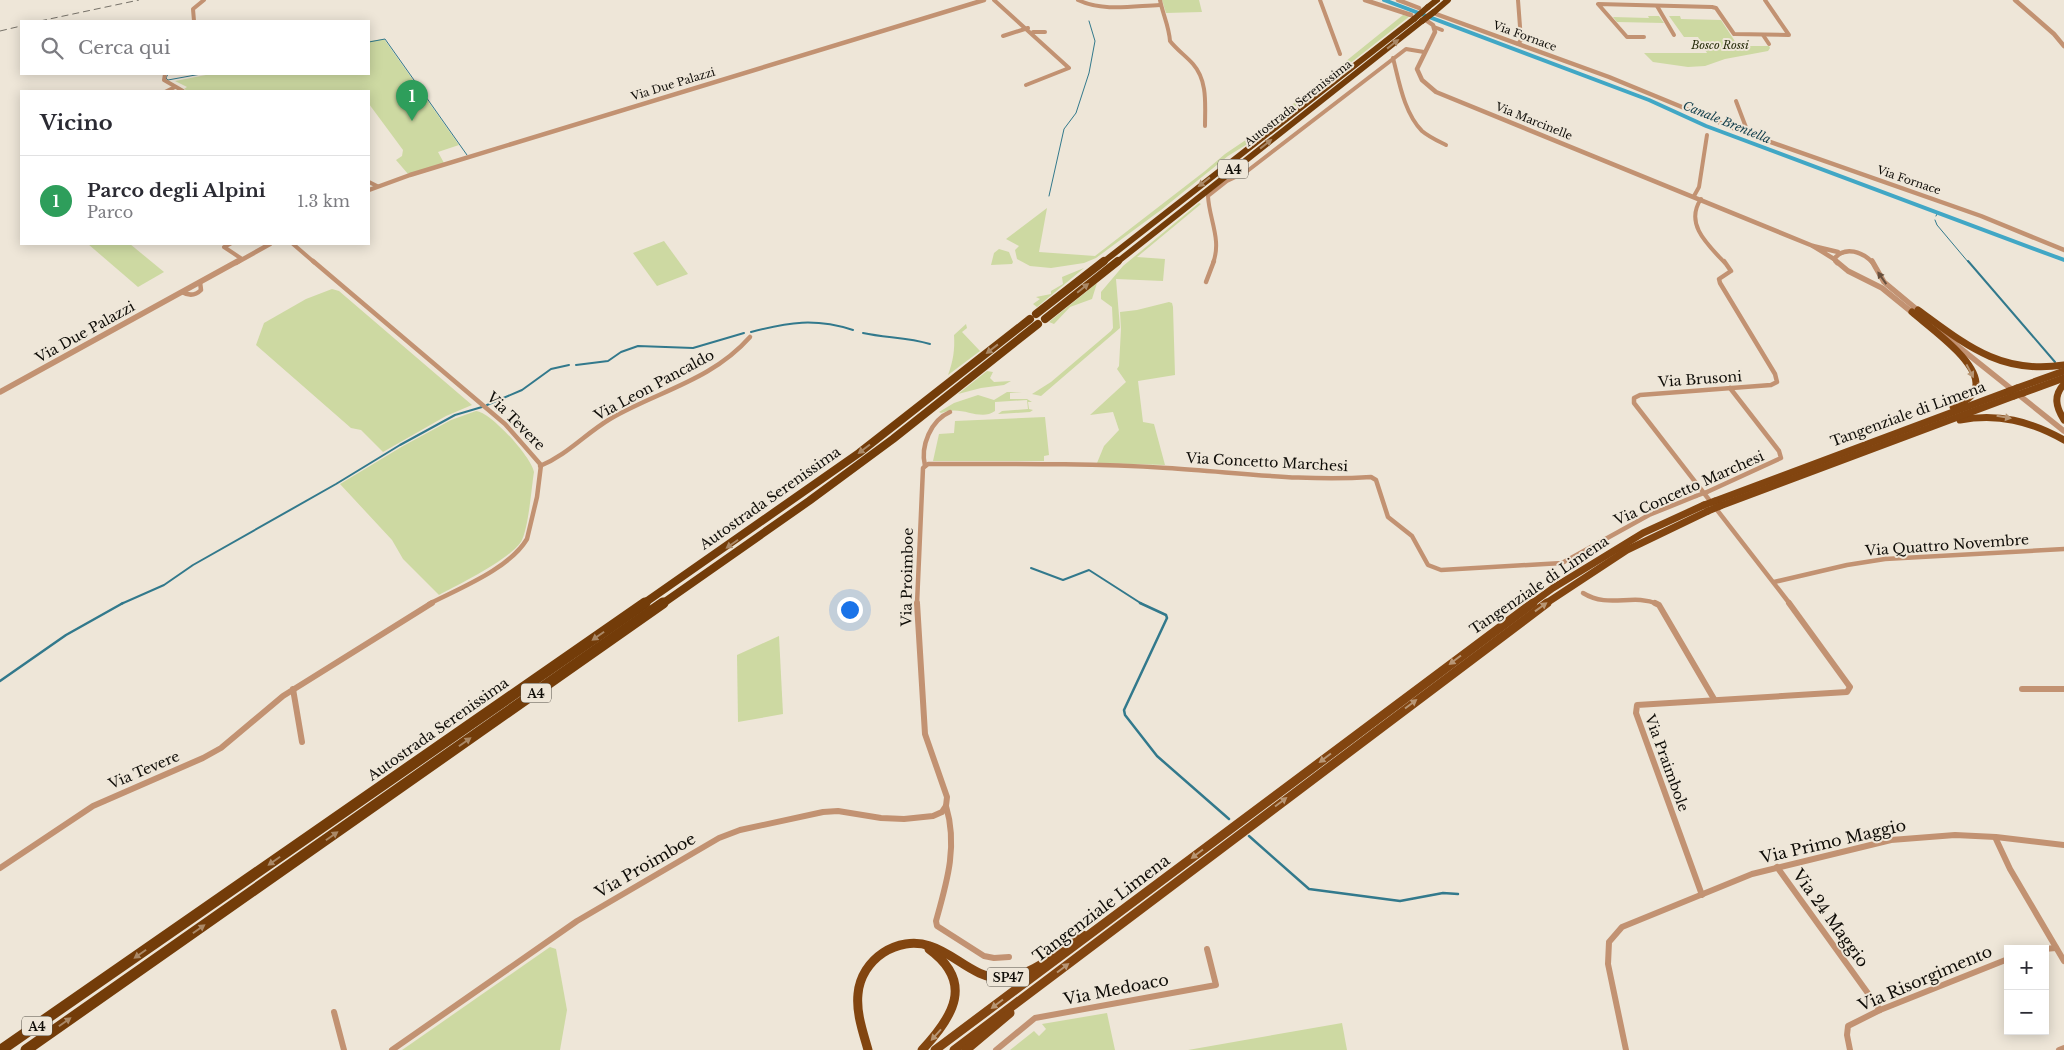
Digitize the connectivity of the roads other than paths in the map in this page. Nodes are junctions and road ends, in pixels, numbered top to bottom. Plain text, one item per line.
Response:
1 (204, 0) edge
2 (984, 0) edge
3 (994, 0) edge
4 (1078, 0) edge
5 (1320, 0) edge
6 (1365, 0) edge
7 (1398, 0) edge
8 (1437, 0) edge
9 (1448, 0) edge
10 (1518, 0) edge
11 (1765, 0) edge
12 (2015, 0) edge
13 (1160, 2) edge
14 (1657, 6) junction
15 (1419, 8) dead end
16 (1435, 13) junction
17 (1413, 17) junction
18 (194, 20) edge
19 (1429, 23) junction
20 (1028, 28) junction
21 (1442, 30) dead end
22 (1033, 32) junction
23 (1044, 32) dead end
24 (1674, 35) dead end
25 (1763, 35) junction
26 (1003, 36) dead end
27 (1644, 37) dead end
28 (1518, 44) junction
29 (1769, 44) dead end
30 (2064, 46) edge
31 (1424, 52) junction
32 (1340, 54) dead end
33 (1393, 58) junction
34 (165, 75) edge
35 (1026, 85) dead end
36 (175, 87) junction
37 (169, 90) edge
38 (181, 90) edge
39 (1736, 101) dead end
40 (1204, 126) dead end
41 (1745, 132) junction
42 (1707, 135) dead end
43 (1446, 145) dead end
44 (370, 182) edge
45 (377, 186) junction
46 (370, 190) edge
47 (1694, 196) junction
48 (1701, 199) junction
49 (228, 245) edge
50 (268, 245) edge
51 (294, 245) edge
52 (1814, 246) junction
53 (2064, 250) edge
54 (1838, 252) junction
55 (242, 259) junction
56 (1834, 259) junction
57 (200, 282) junction
58 (1206, 282) dead end
59 (182, 292) junction
60 (1915, 311) junction
61 (1037, 319) junction
62 (750, 337) dead end
63 (2064, 365) edge
64 (2064, 371) edge
65 (2064, 378) edge
66 (2064, 384) edge
67 (1730, 388) junction
68 (0, 392) edge
69 (2016, 392) junction
70 (950, 412) dead end
71 (2064, 420) edge
72 (1907, 429) junction
73 (1922, 429) junction
74 (2064, 431) edge
75 (2064, 440) edge
76 (540, 466) junction
77 (925, 466) junction
78 (1718, 504) junction
79 (2064, 549) edge
80 (1774, 582) junction
81 (1583, 593) dead end
82 (293, 689) junction
83 (2022, 689) dead end
84 (2064, 689) edge
85 (1714, 699) junction
86 (302, 742) dead end
87 (946, 806) junction
88 (1239, 828) junction
89 (1994, 837) junction
90 (2064, 845) edge
91 (1777, 867) junction
92 (0, 868) edge
93 (1702, 895) junction
94 (1103, 925) junction
95 (908, 943) junction
96 (2056, 948) junction
97 (1207, 949) dead end
98 (2049, 949) edge
99 (1009, 957) dead end
100 (2004, 961) edge
101 (2064, 961) edge
102 (1038, 986) junction
103 (72, 1001) junction
104 (1880, 1010) junction
105 (334, 1012) dead end
106 (0, 1044) edge
107 (2064, 1048) edge
108 (1, 1050) edge
109 (26, 1050) edge
110 (344, 1050) edge
111 (392, 1050) edge
112 (868, 1050) edge
113 (922, 1050) edge
114 (935, 1050) edge
115 (954, 1050) edge
116 (966, 1050) edge
117 (996, 1050) edge
118 (1626, 1050) edge
119 (1850, 1050) edge
120 (2059, 1050) edge

1 - 18 street
2 - 45 street, Via Due Palazzi
3 - 20 street
4 - 13 street
5 - 32 street
6 - 17 street
7 - 15 street
8 - 17 highway, Autostrada Serenissima / A4, bridge
9 - 16 highway, Autostrada Serenissima / A4
10 - 28 street
11 - 25 street
12 - 30 street
13 - 40 street
14 - 24 street
14 - 25 street
14 - 27 street
16 - 19 highway, Autostrada Serenissima / A4, bridge
16 - 28 street, Via Fornace
17 -> 61 highway, Autostrada Serenissima / A4
19 - 21 street
19 - 31 street, Via Marcinelle
61 -> 19 highway, Autostrada Serenissima / A4
20 - 22 street
20 - 26 street
22 - 23 street
22 - 35 street
25 - 29 street
28 - 41 street, Via Fornace
31 - 33 street
31 - 47 street, Via Marcinelle
33 - 43 street
33 - 58 street
34 - 36 street
36 - 37 street
36 - 38 street
39 - 41 street
41 - 53 street, Via Fornace
42 - 47 street
44 - 45 street
45 - 46 street, Via Due Palazzi
47 - 48 street, Via Marcinelle
48 - 52 street, Via Marcinelle
48 - 67 street, Via Brusoni
49 - 55 street
50 - 55 street, Via Due Palazzi
51 - 76 street, Via Tevere
52 - 54 street
52 - 56 street
54 - 56 street
60 -> 54 street
55 - 57 street, Via Due Palazzi
56 - 60 street
57 - 59 street, Via Due Palazzi
57 - 59 street, Via Due Palazzi
59 - 68 street, Via Due Palazzi
60 - 63 highway
60 -> 72 highway
60 - 74 street
61 -> 103 highway, Autostrada Serenissima / A4
109 -> 61 highway, Autostrada Serenissima / A4
62 - 76 street, Via Leon Pancaldo
64 - 69 highway, Tangenziale di Limena
65 - 69 highway, Tangenziale di Limena
66 - 71 highway
67 - 77 street, Via Concetto Marchesi, bridge
67 - 80 street, Via Brusoni
69 - 72 highway, Tangenziale di Limena
69 - 73 highway, Tangenziale di Limena
70 - 77 street, Via Proimboe
72 - 78 highway, Tangenziale di Limena
73 -> 75 highway
73 - 78 highway, Tangenziale di Limena
76 - 82 street, Via Tevere
77 - 87 street, Via Proimboe
78 - 88 highway, Tangenziale di Limena, bridge
79 - 80 street, Via Quattro Novembre
80 - 85 street, Via Praimbole
81 - 85 street
82 - 86 street
82 - 92 street, Via Tevere
83 - 84 street
85 - 93 street, Via Praimbole
87 - 99 street, Via Proimboe
87 - 111 street, Via Proimboe
88 -> 94 highway, Tangenziale Limena
102 -> 88 highway, Tangenziale Limena
89 - 90 street, Via Primo Maggio
89 - 91 street, Via Primo Maggio
89 - 96 street
91 - 93 street, Via Primo Maggio
91 - 104 street, Via 24 Maggio
93 - 118 street
94 - 95 highway, SP47
94 -> 114 highway, Tangenziale Limena
95 - 112 highway, SP47
95 -> 113 highway
96 - 98 street
96 - 101 street
97 - 117 street, Via Medoaco
100 - 104 street, Via Risorgimento
102 - 115 highway, Tangenziale Limena
102 - 116 highway, SP47
103 - 106 highway, A4
103 - 108 highway, Autostrada Serenissima / A4
104 - 119 street, Via Risorgimento
105 - 110 street
107 - 120 street

